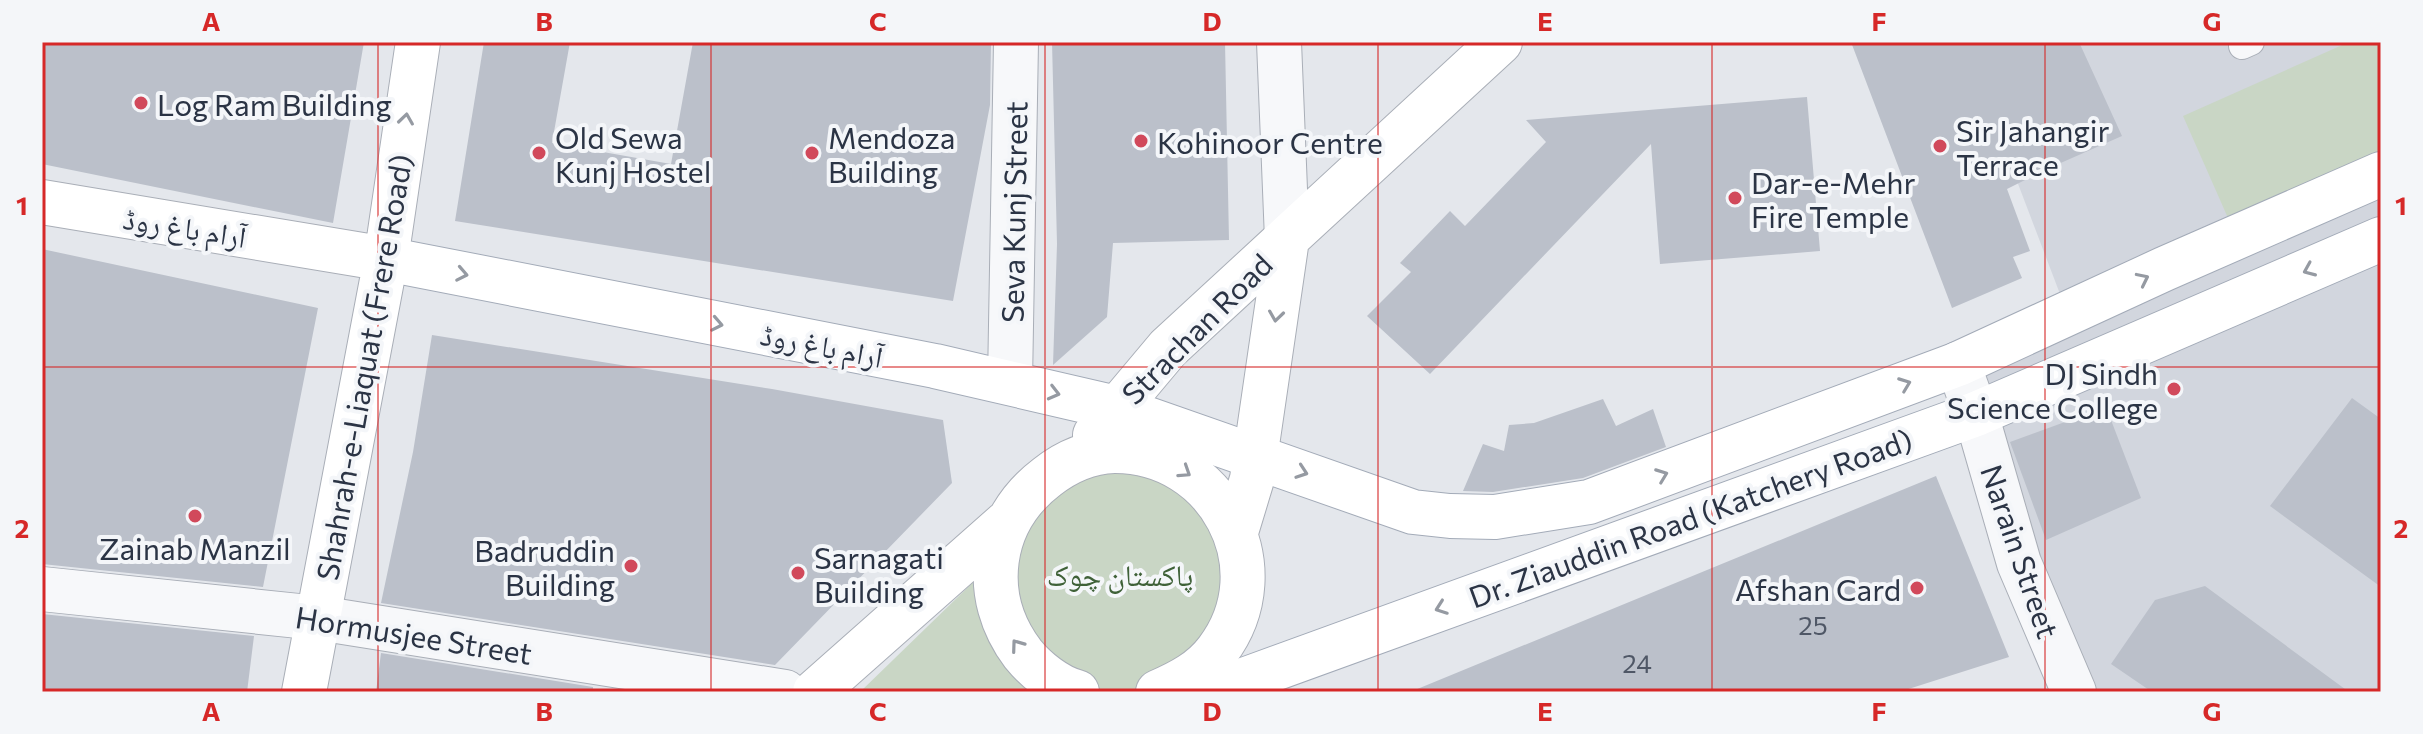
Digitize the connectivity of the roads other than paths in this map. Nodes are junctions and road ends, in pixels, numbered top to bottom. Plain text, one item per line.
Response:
1 (418, 42) edge
2 (1016, 42) edge
3 (1279, 42) edge
4 (1500, 42) edge
5 (2381, 174) edge
6 (42, 202) edge
7 (1287, 239) junction
8 (2381, 239) edge
9 (386, 259) junction
10 (1958, 364) junction
11 (1010, 382) junction
12 (1116, 408) junction
13 (1976, 414) junction
14 (1256, 456) junction
15 (1080, 458) junction
16 (1589, 502) joint
17 (1006, 523) junction
18 (1236, 532) junction
19 (42, 589) edge
20 (318, 618) junction
21 (304, 692) edge
22 (785, 692) edge
23 (815, 692) edge
24 (1077, 692) edge
25 (1158, 692) edge
26 (1216, 692) edge
27 (2074, 692) edge

9 -> 1 main road, Shahrah-e-Liaquat (Frere Road)
2 - 11 street, Seva Kunj Street
3 - 7 street
4 - 7 main road, Strachan Road
10 -> 5 main road, Dr. Ziauddin Road (Katchery Road)
6 - 9 main road, آرام باغ روڈ
7 - 12 main road, Strachan Road
7 -> 14 main road, Strachan Road
8 -> 13 main road, Dr. Ziauddin Road (Katchery Road)
9 -> 11 main road, آرام باغ روڈ
9 - 20 main road, Shahrah-e-Liaquat (Frere Road)
10 - 13 street, Narain Street
16 -> 10 main road, Dr. Ziauddin Road (Katchery Road)
11 -> 12 main road, آرام باغ روڈ
12 - 14 main road, آرام باغ روڈ
12 - 15 main road, Strachan Road
13 -> 26 main road, Dr. Ziauddin Road (Katchery Road)
13 - 27 street, Narain Street
14 -> 16 main road, آرام باغ روڈ
14 - 18 main road, Strachan Road
15 - 17 main road
15 -> 18 main road
17 - 23 main road
24 -> 17 main road
18 - 25 main road
19 - 20 street, Hormusjee Street
20 - 21 main road, Shahrah-e-Liaquat (Frere Road)
20 - 22 street, Hormusjee Street

